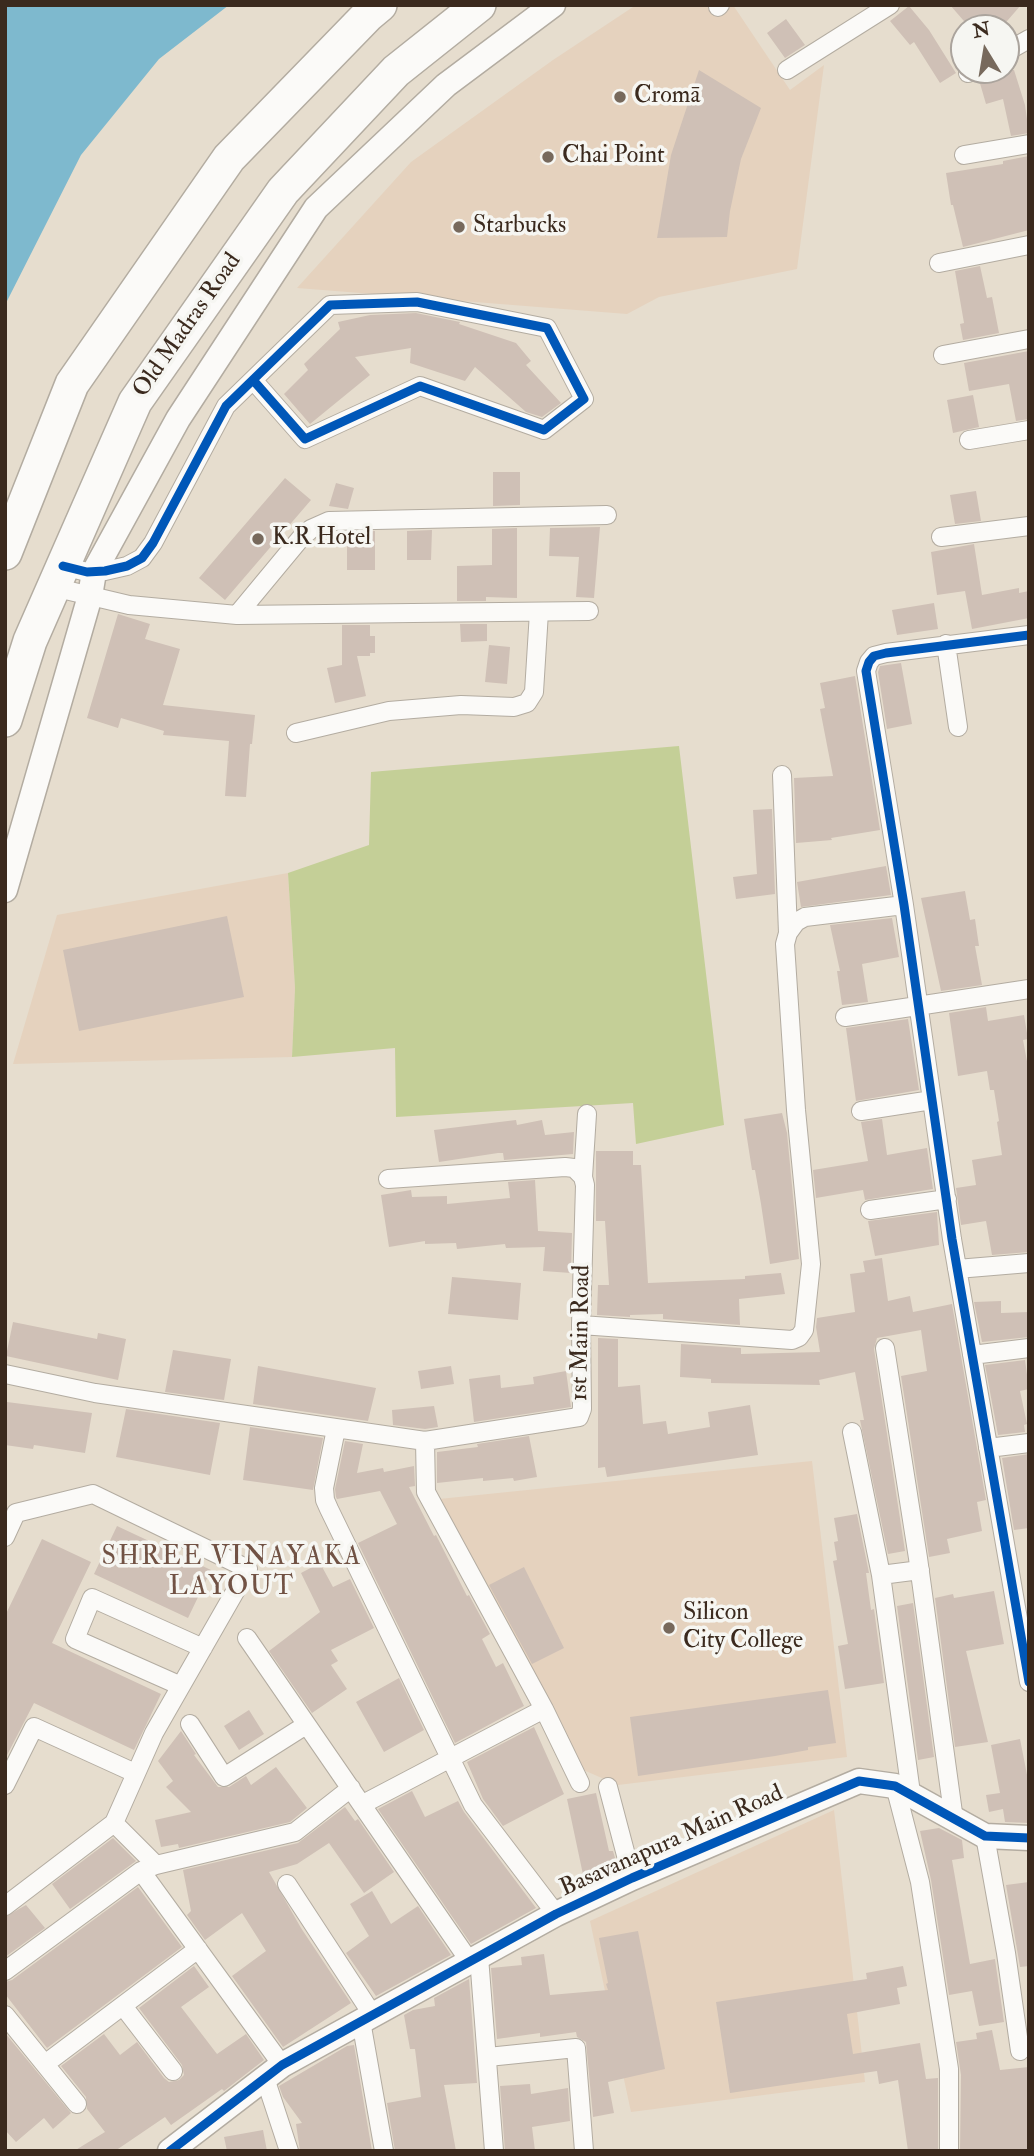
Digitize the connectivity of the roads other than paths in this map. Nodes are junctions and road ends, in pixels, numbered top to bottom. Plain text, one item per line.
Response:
1 (380, 5) edge
2 (479, 5) edge
3 (553, 5) edge
4 (890, 5) edge
5 (787, 70) dead end
6 (1029, 144) edge
7 (964, 155) dead end
8 (1029, 244) edge
9 (939, 263) dead end
10 (1029, 339) edge
11 (943, 355) dead end
12 (253, 380) junction
13 (1029, 430) edge
14 (969, 440) dead end
15 (607, 515) dead end
16 (1029, 526) edge
17 (941, 537) dead end
18 (5, 553) edge
19 (75, 580) junction
20 (589, 611) dead end
21 (539, 612) junction
22 (237, 615) junction
23 (1029, 635) edge
24 (946, 644) junction
25 (5, 719) edge
26 (958, 727) dead end
27 (296, 733) dead end
28 (782, 775) dead end
29 (5, 890) edge
30 (904, 905) junction
31 (788, 933) junction
32 (1029, 989) edge
33 (918, 1004) junction
34 (845, 1017) dead end
35 (932, 1100) junction
36 (860, 1111) dead end
37 (587, 1114) dead end
38 (583, 1177) junction
39 (388, 1179) dead end
40 (947, 1199) junction
41 (870, 1210) dead end
42 (1029, 1263) edge
43 (957, 1269) junction
44 (580, 1325) junction
45 (885, 1348) dead end
46 (1029, 1348) edge
47 (972, 1355) junction
48 (5, 1374) edge
49 (336, 1429) junction
50 (852, 1432) dead end
51 (425, 1441) junction
52 (1029, 1443) edge
53 (988, 1448) junction
54 (5, 1537) edge
55 (920, 1570) junction
56 (881, 1575) junction
57 (247, 1638) dead end
58 (203, 1648) junction
59 (1029, 1682) edge
60 (181, 1686) junction
61 (544, 1709) junction
62 (190, 1724) dead end
63 (306, 1725) junction
64 (450, 1758) junction
65 (135, 1773) junction
66 (580, 1783) dead end
67 (5, 1785) edge
68 (608, 1787) dead end
69 (351, 1788) junction
70 (903, 1789) junction
71 (363, 1804) junction
72 (954, 1820) junction
73 (114, 1823) junction
74 (985, 1836) junction
75 (1029, 1838) edge
76 (149, 1868) junction
77 (632, 1878) junction
78 (287, 1884) dead end
79 (5, 1906) edge
80 (556, 1914) junction
81 (198, 1949) junction
82 (475, 1959) junction
83 (5, 1971) edge
84 (123, 2006) junction
85 (5, 2015) edge
86 (367, 2018) junction
87 (1020, 2051) dead end
88 (488, 2057) junction
89 (45, 2064) junction
90 (173, 2071) dead end
91 (274, 2071) junction
92 (77, 2104) dead end
93 (170, 2151) edge
94 (289, 2151) edge
95 (384, 2151) edge
96 (494, 2151) edge
97 (584, 2151) edge
98 (949, 2151) edge

1 - 18 highway
2 - 19 highway, Old Madras Road
3 - 19 street
4 - 5 street
6 - 7 street
8 - 9 street
10 - 11 street
12 - 12 street
12 - 19 street
13 - 14 street
15 - 22 street
16 - 17 street
19 - 22 street
19 - 25 highway, Old Madras Road
19 - 29 street
20 - 21 street
21 - 22 street
21 - 27 street
23 - 24 street
24 - 26 street
24 - 30 street
28 - 31 street
30 - 31 street
30 - 33 street
31 - 44 street
32 - 33 street
33 - 34 street
33 - 35 street
35 - 36 street
35 - 40 street
37 - 38 street, 1st Main Road
38 - 39 street
38 - 44 street, 1st Main Road
40 - 41 street
40 - 43 street
42 - 43 street
43 - 47 street
44 - 51 street, 1st Main Road
45 - 55 street
46 - 47 street
47 - 53 street
48 - 49 street
49 - 51 street
49 - 64 street
50 - 56 street
51 - 61 street
52 - 53 street
53 - 59 street
54 - 58 street
55 - 56 street
55 - 72 street
56 - 70 street
57 - 63 street
58 - 60 street
58 - 60 street
60 - 65 street
61 - 64 street
61 - 66 street
62 - 63 street
63 - 69 street
64 - 71 street
64 - 80 street
65 - 67 street
65 - 73 street
68 - 77 street
69 - 71 street
69 - 76 street
70 - 72 street, Basavanapura Main Road
70 - 77 street, Basavanapura Main Road
70 - 98 street
71 - 82 street
72 - 74 street, Basavanapura Main Road
73 - 76 street
73 - 79 street
74 - 75 street, Basavanapura Main Road
74 - 87 street
76 - 81 street
76 - 83 street
77 - 80 street, Basavanapura Main Road
78 - 86 street
80 - 82 street, Basavanapura Main Road
81 - 84 street
81 - 91 street
82 - 86 street, Basavanapura Main Road
82 - 88 street
84 - 89 street
84 - 90 street
85 - 89 street
86 - 91 street, Basavanapura Main Road
86 - 95 street
88 - 96 street
88 - 97 street
89 - 92 street
91 - 93 street, Basavanapura Main Road
91 - 94 street

